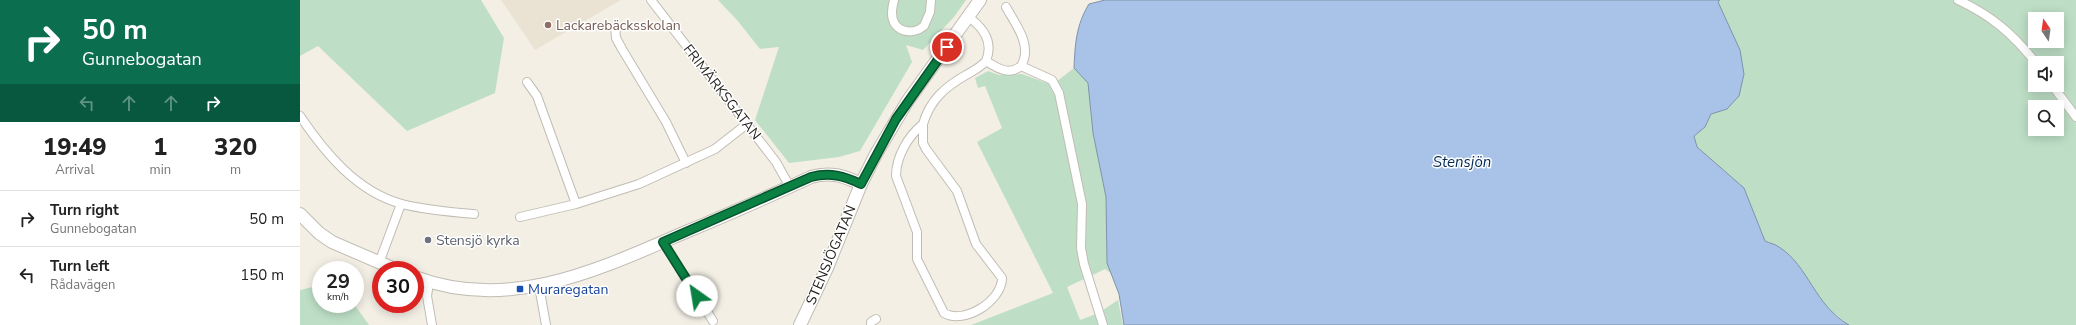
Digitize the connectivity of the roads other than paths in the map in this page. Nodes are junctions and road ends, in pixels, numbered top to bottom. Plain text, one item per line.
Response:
1 (651, 0) edge
2 (894, 0) edge
3 (931, 0) edge
4 (980, 0) edge
5 (1958, 0) edge
6 (1006, 7) dead end
7 (967, 16) junction
8 (615, 26) dead end
9 (2030, 56) edge
10 (986, 61) junction
11 (1021, 66) junction
12 (527, 82) dead end
13 (2057, 92) edge
14 (300, 116) edge
15 (2076, 117) edge
16 (747, 124) junction
17 (923, 124) junction
18 (686, 163) junction
19 (861, 184) junction
20 (790, 187) junction
21 (401, 204) junction
22 (576, 204) junction
23 (300, 214) edge
24 (474, 214) dead end
25 (520, 217) dead end
26 (663, 242) junction
27 (375, 261) edge
28 (381, 261) edge
29 (424, 280) edge
30 (429, 282) junction
31 (539, 286) junction
32 (713, 321) dead end
33 (432, 325) edge
34 (546, 325) edge
35 (800, 325) edge
36 (1103, 325) edge

1 - 16 street, FRIMÄRKSGATAN
2 - 3 street
4 - 7 street, STENSJÖGATAN
5 - 9 street
6 - 11 street
7 - 10 street
7 - 19 street, STENSJÖGATAN
8 - 18 street
10 - 11 street
10 - 17 street
11 - 36 street
12 - 22 street
13 - 15 street
14 - 21 street
16 - 18 street
16 - 20 street, FRIMÄRKSGATAN
17 - 17 street
18 - 22 street
19 - 20 street
19 - 35 street, STENSJÖGATAN
20 - 26 street
21 - 24 street
21 - 28 street
22 - 25 street
23 - 27 street
26 - 31 street
26 - 32 street
29 - 30 street
30 - 31 street
30 - 33 street
31 - 34 street

